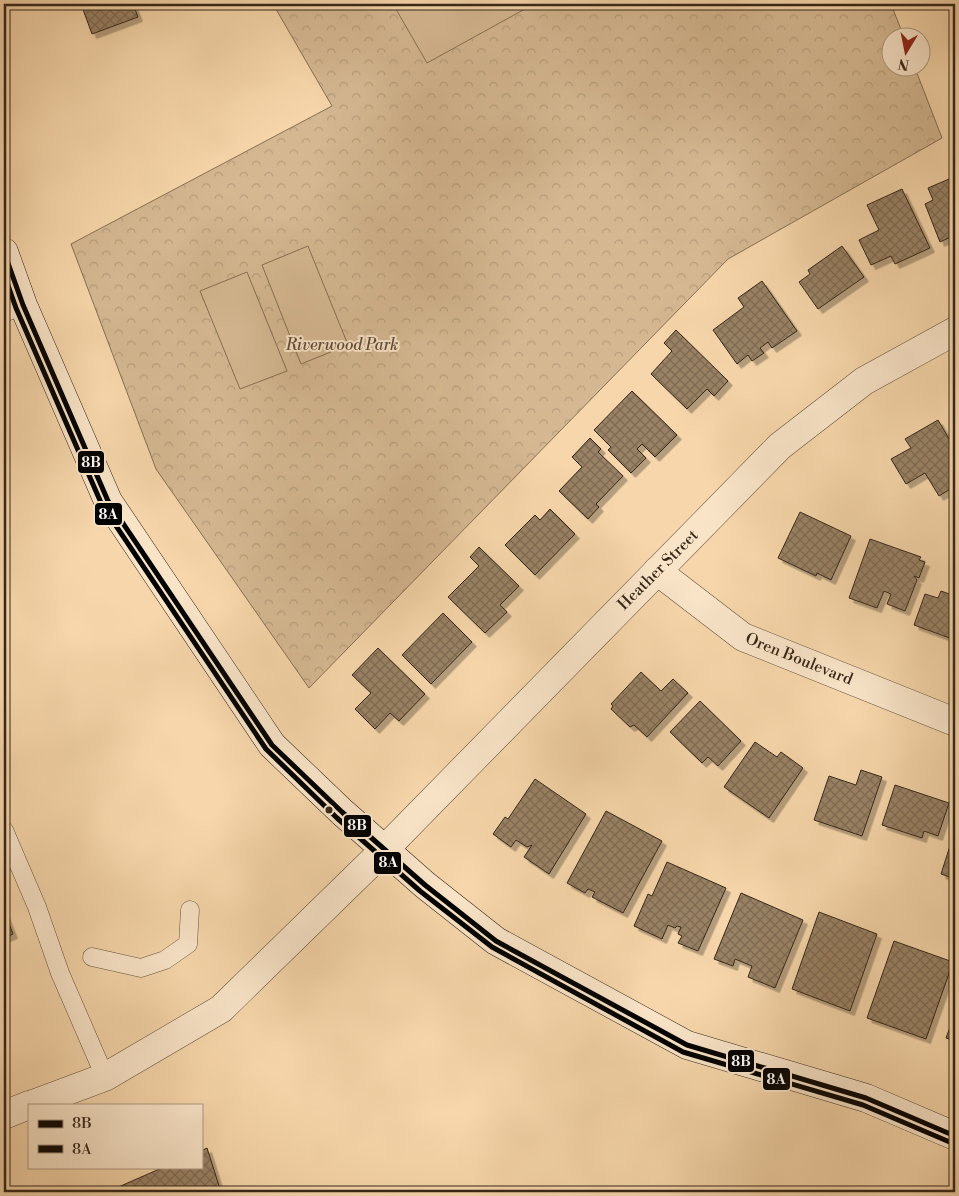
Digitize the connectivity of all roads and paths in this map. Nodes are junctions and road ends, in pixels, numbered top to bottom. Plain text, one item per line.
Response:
1 (4, 252) edge
2 (13, 309) edge
3 (955, 331) edge
4 (657, 571) junction
5 (955, 722) edge
6 (4, 830) edge
7 (384, 850) junction
8 (190, 910) dead end
9 (92, 957) dead end
10 (105, 1077) junction
11 (33, 1104) edge
12 (28, 1106) edge
13 (4, 1115) edge
14 (955, 1136) edge

1 - 2 street
2 - 7 street
3 - 4 street, Heather Street
4 - 5 street, Oren Boulevard
4 - 7 street, Heather Street
6 - 10 lane
7 - 10 street, Heather Street
7 - 14 street
8 - 9 lane
10 - 11 street, Heather Street
12 - 13 street, Heather Street

